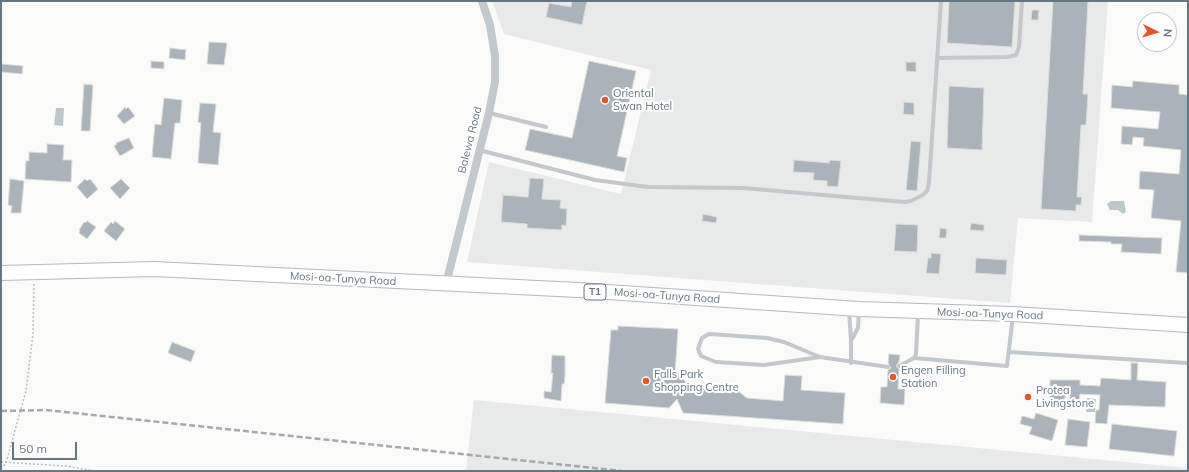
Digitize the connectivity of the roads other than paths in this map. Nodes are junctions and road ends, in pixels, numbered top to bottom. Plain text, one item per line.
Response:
1 (482, 1) edge
2 (940, 1) edge
3 (1022, 1) edge
4 (938, 58) junction
5 (489, 114) junction
6 (546, 127) dead end
7 (479, 150) junction
8 (1, 273) edge
9 (446, 284) junction
10 (854, 309) junction
11 (918, 312) junction
12 (1013, 314) junction
13 (1188, 325) edge
14 (851, 340) junction
15 (1009, 352) junction
16 (820, 357) junction
17 (914, 358) junction
18 (851, 363) junction
19 (1188, 363) edge
20 (899, 366) dead end
21 (888, 367) dead end

1 - 5 street, Balewa Road
2 - 4 lane
3 - 4 lane
4 - 7 lane
5 - 6 lane
5 - 7 street, Balewa Road
7 - 9 street, Balewa Road
8 - 9 highway, Mosi-oa-Tunya Road / T1
9 - 10 highway, Mosi-oa-Tunya Road / T1
10 - 11 highway, Mosi-oa-Tunya Road / T1
10 - 14 lane
10 - 14 lane
11 - 12 highway, Mosi-oa-Tunya Road / T1
11 - 17 lane
12 - 13 highway, Mosi-oa-Tunya Road / T1
12 - 15 lane
14 - 18 lane
15 - 17 lane
15 - 19 lane
16 - 16 lane
16 - 18 lane
17 - 20 lane
18 - 21 lane

